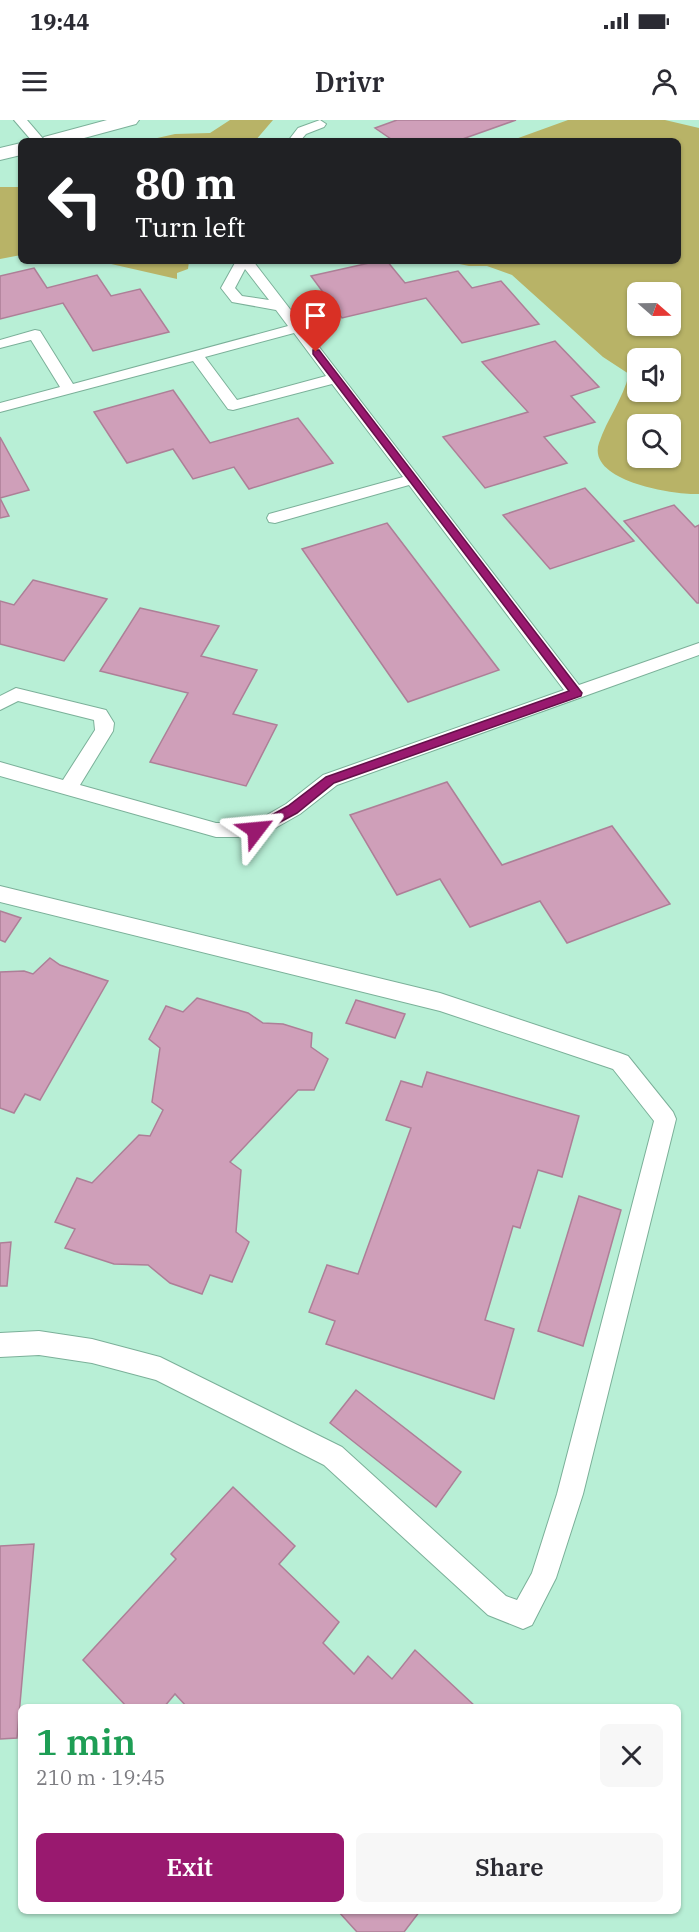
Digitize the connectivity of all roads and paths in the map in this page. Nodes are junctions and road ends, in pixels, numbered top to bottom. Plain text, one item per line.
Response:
1 (20, 120) edge
2 (129, 120) edge
3 (323, 122) edge
4 (36, 138) edge
5 (62, 138) edge
6 (303, 138) edge
7 (18, 150) edge
8 (0, 154) edge
9 (243, 264) edge
10 (247, 264) edge
11 (280, 306) junction
12 (297, 328) junction
13 (0, 344) edge
14 (196, 355) junction
15 (336, 378) junction
16 (69, 390) junction
17 (0, 408) edge
18 (413, 479) junction
19 (275, 518) dead end
20 (699, 649) edge
21 (576, 693) junction
22 (0, 704) edge
23 (0, 770) edge
24 (68, 788) junction
25 (0, 894) edge
26 (0, 1345) edge

1 - 4 lane
2 - 5 street
3 - 6 lane
7 - 8 street
9 - 11 lane
10 - 11 lane
11 - 12 lane
12 - 14 lane
12 - 15 lane
13 - 16 lane
14 - 15 lane
14 - 16 lane
15 - 18 lane
16 - 17 lane
18 - 19 lane
18 - 21 lane
20 - 21 lane
21 - 24 lane
22 - 24 lane
23 - 24 lane
25 - 26 lane

